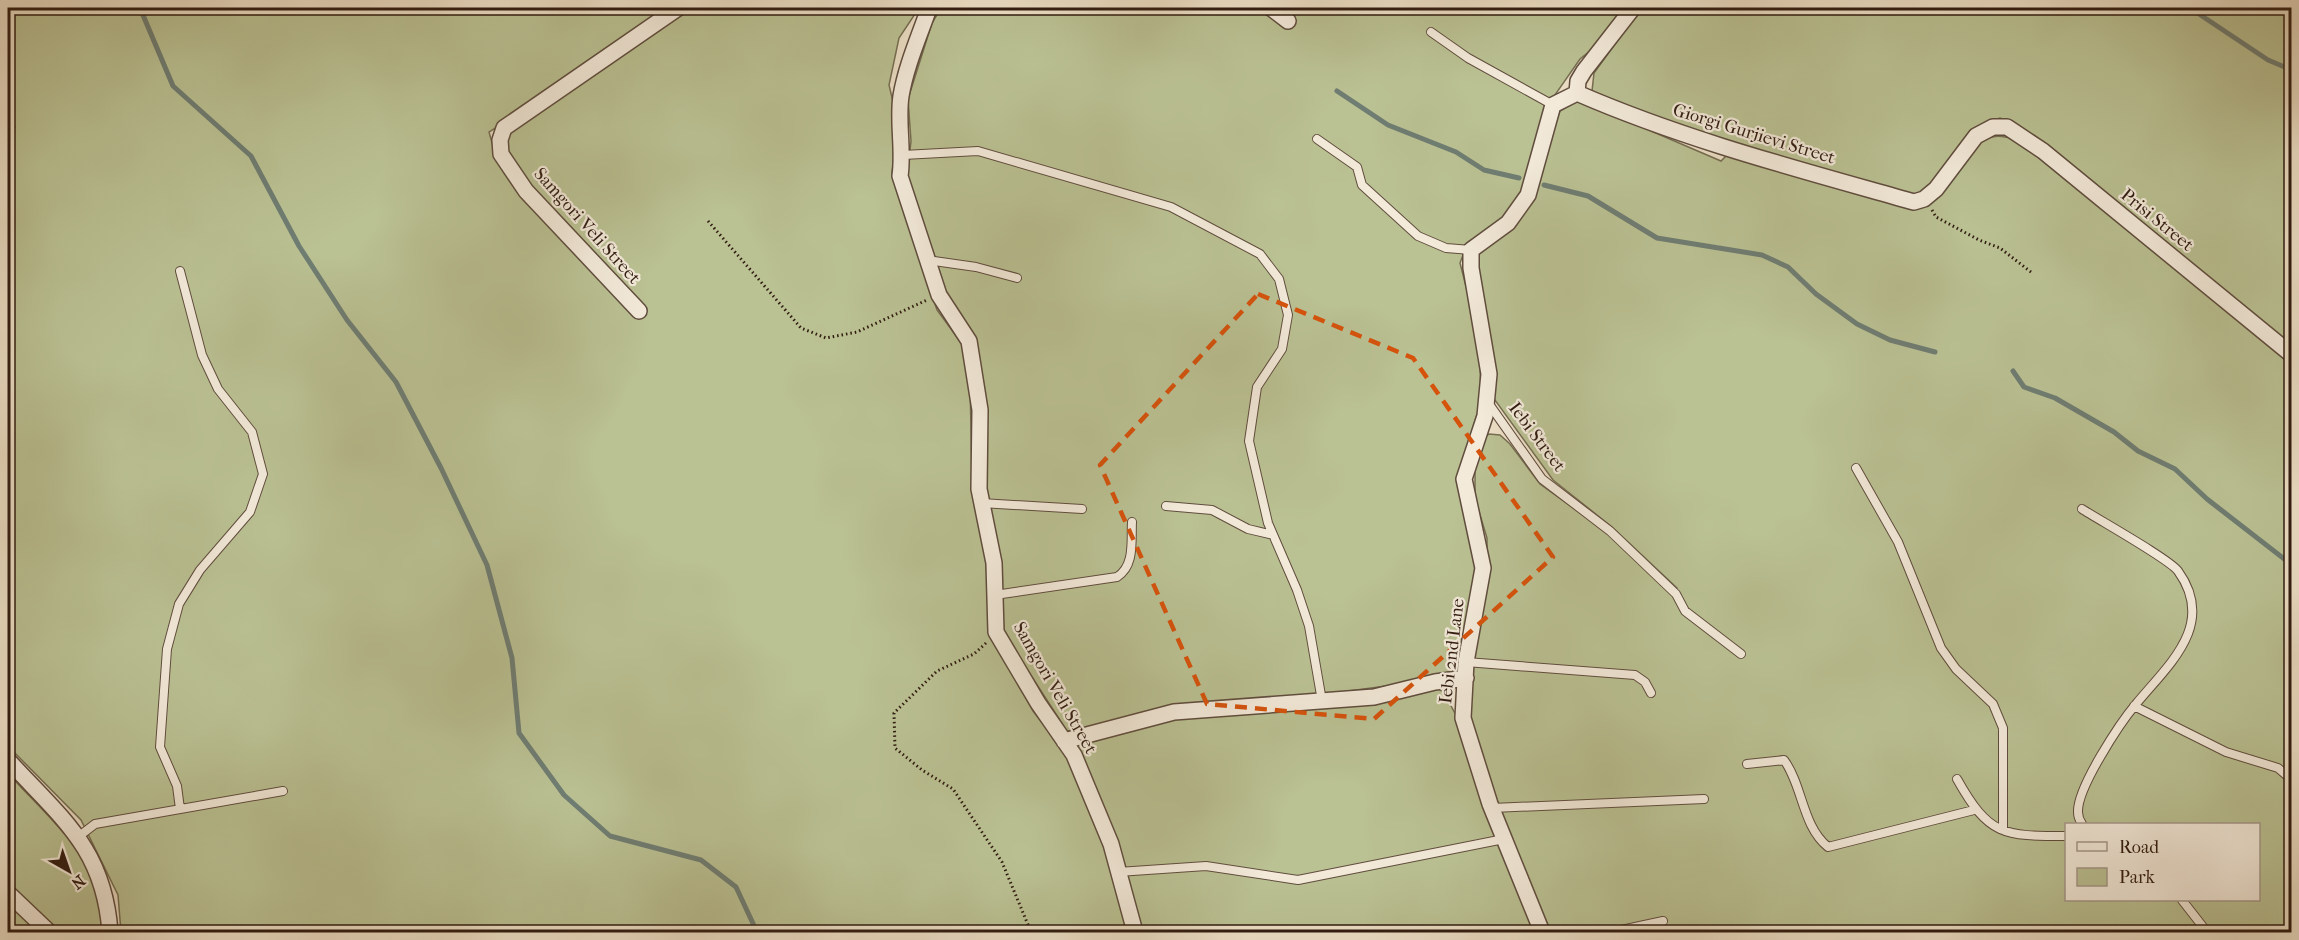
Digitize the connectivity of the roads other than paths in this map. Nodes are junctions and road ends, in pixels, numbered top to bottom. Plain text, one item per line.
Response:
1 (678, 8) edge
2 (929, 8) edge
3 (1271, 8) edge
4 (1633, 8) edge
5 (1288, 21) dead end
6 (1431, 32) dead end
7 (1577, 93) junction
8 (1554, 105) junction
9 (1993, 127) joint
10 (1317, 139) dead end
11 (903, 155) junction
12 (1472, 250) junction
13 (927, 260) junction
14 (180, 271) dead end
15 (1017, 278) dead end
16 (639, 311) dead end
17 (2292, 354) edge
18 (1486, 401) junction
19 (1856, 468) dead end
20 (981, 503) junction
21 (1166, 506) dead end
22 (1083, 509) dead end
23 (2082, 509) dead end
24 (1132, 522) dead end
25 (1273, 535) junction
26 (995, 595) junction
27 (1741, 654) dead end
28 (1467, 662) junction
29 (1466, 678) junction
30 (1651, 693) dead end
31 (1322, 701) junction
32 (2134, 706) junction
33 (1064, 741) junction
34 (8, 760) edge
35 (1747, 764) dead end
36 (1957, 779) dead end
37 (2292, 780) edge
38 (283, 791) dead end
39 (1704, 800) dead end
40 (1492, 808) junction
41 (180, 809) junction
42 (1974, 810) junction
43 (2081, 823) edge
44 (2003, 830) junction
45 (2065, 836) edge
46 (78, 837) junction
47 (1504, 839) junction
48 (1118, 872) junction
49 (8, 893) edge
50 (2183, 901) edge
51 (1664, 921) dead end
52 (2206, 932) edge
53 (49, 933) edge
54 (110, 933) edge
55 (1135, 933) edge
56 (1542, 933) edge
57 (1612, 933) edge

1 - 16 street, Samgori Veli Street
2 - 11 street, Samgori Veli Street
3 - 5 street
4 - 7 street
6 - 8 lane
7 - 8 street
7 - 9 street, Giorgi Gurjievi Street
8 - 12 street
9 - 17 street, Prisi Street
10 - 12 lane
11 - 13 street, Samgori Veli Street
11 - 25 lane
12 - 18 street, Iebi Street
13 - 15 lane
13 - 20 street, Samgori Veli Street
14 - 41 lane
18 - 27 lane, Iebi Street
18 - 28 street, Iebi 2nd Lane
19 - 44 lane
20 - 22 lane
20 - 26 street, Samgori Veli Street
21 - 25 lane
23 - 32 lane
24 - 26 lane
25 - 31 lane
26 - 33 street, Samgori Veli Street
28 - 29 street, Iebi 2nd Lane
28 - 30 lane
29 - 31 street
29 - 40 street, Iebi 2nd Lane
31 - 33 street
32 - 37 lane
32 - 43 lane
33 - 48 street, Samgori Veli Street
34 - 46 street
35 - 42 lane
36 - 42 lane
38 - 41 lane
39 - 40 lane
40 - 47 street, Iebi 2nd Lane
41 - 46 lane
42 - 44 lane
44 - 45 lane
46 - 54 street
47 - 48 lane
47 - 56 street, Iebi 2nd Lane
48 - 55 street, Samgori Veli Street
49 - 53 street
50 - 52 lane
51 - 57 lane

